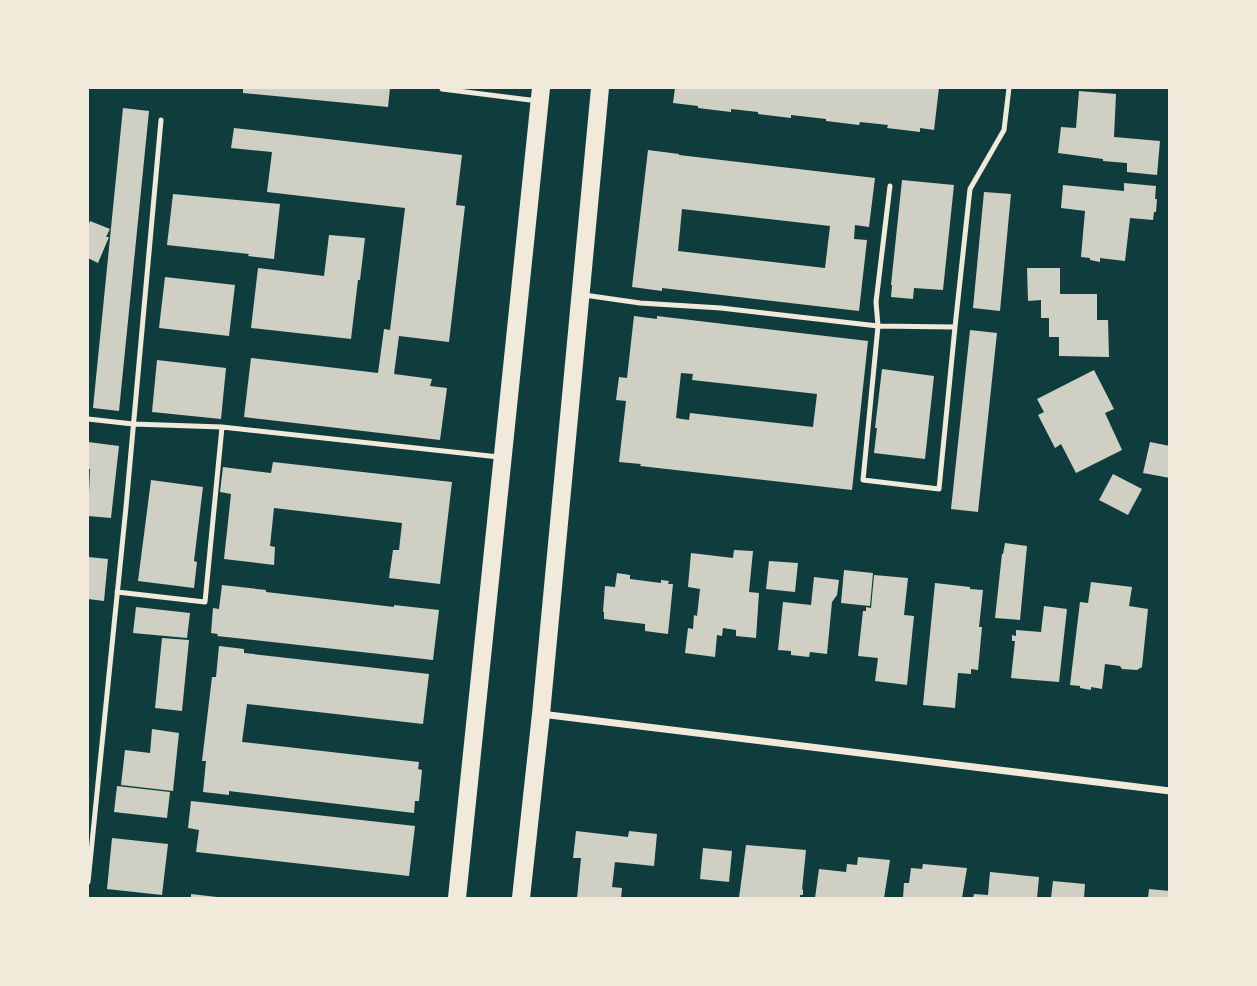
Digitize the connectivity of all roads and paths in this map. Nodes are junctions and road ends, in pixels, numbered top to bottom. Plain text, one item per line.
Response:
1 (442, 88) edge
2 (600, 88) edge
3 (1009, 88) edge
4 (540, 94) edge
5 (162, 120) dead end
6 (890, 186) dead end
7 (580, 295) junction
8 (878, 326) junction
9 (955, 327) junction
10 (88, 419) edge
11 (133, 424) junction
12 (222, 427) junction
13 (504, 458) junction
14 (117, 592) junction
15 (541, 714) junction
16 (1170, 791) edge
17 (88, 882) edge
18 (457, 898) edge
19 (521, 898) edge

1 - 4 lane
2 - 7 main road
3 - 9 lane
4 - 13 main road
5 - 11 lane
6 - 8 lane
7 - 8 lane
7 - 15 main road
8 - 9 lane
8 - 9 lane
10 - 11 lane
11 - 12 lane
11 - 14 lane
12 - 13 lane
12 - 14 lane
13 - 18 main road
14 - 17 lane
15 - 16 street
15 - 19 main road

